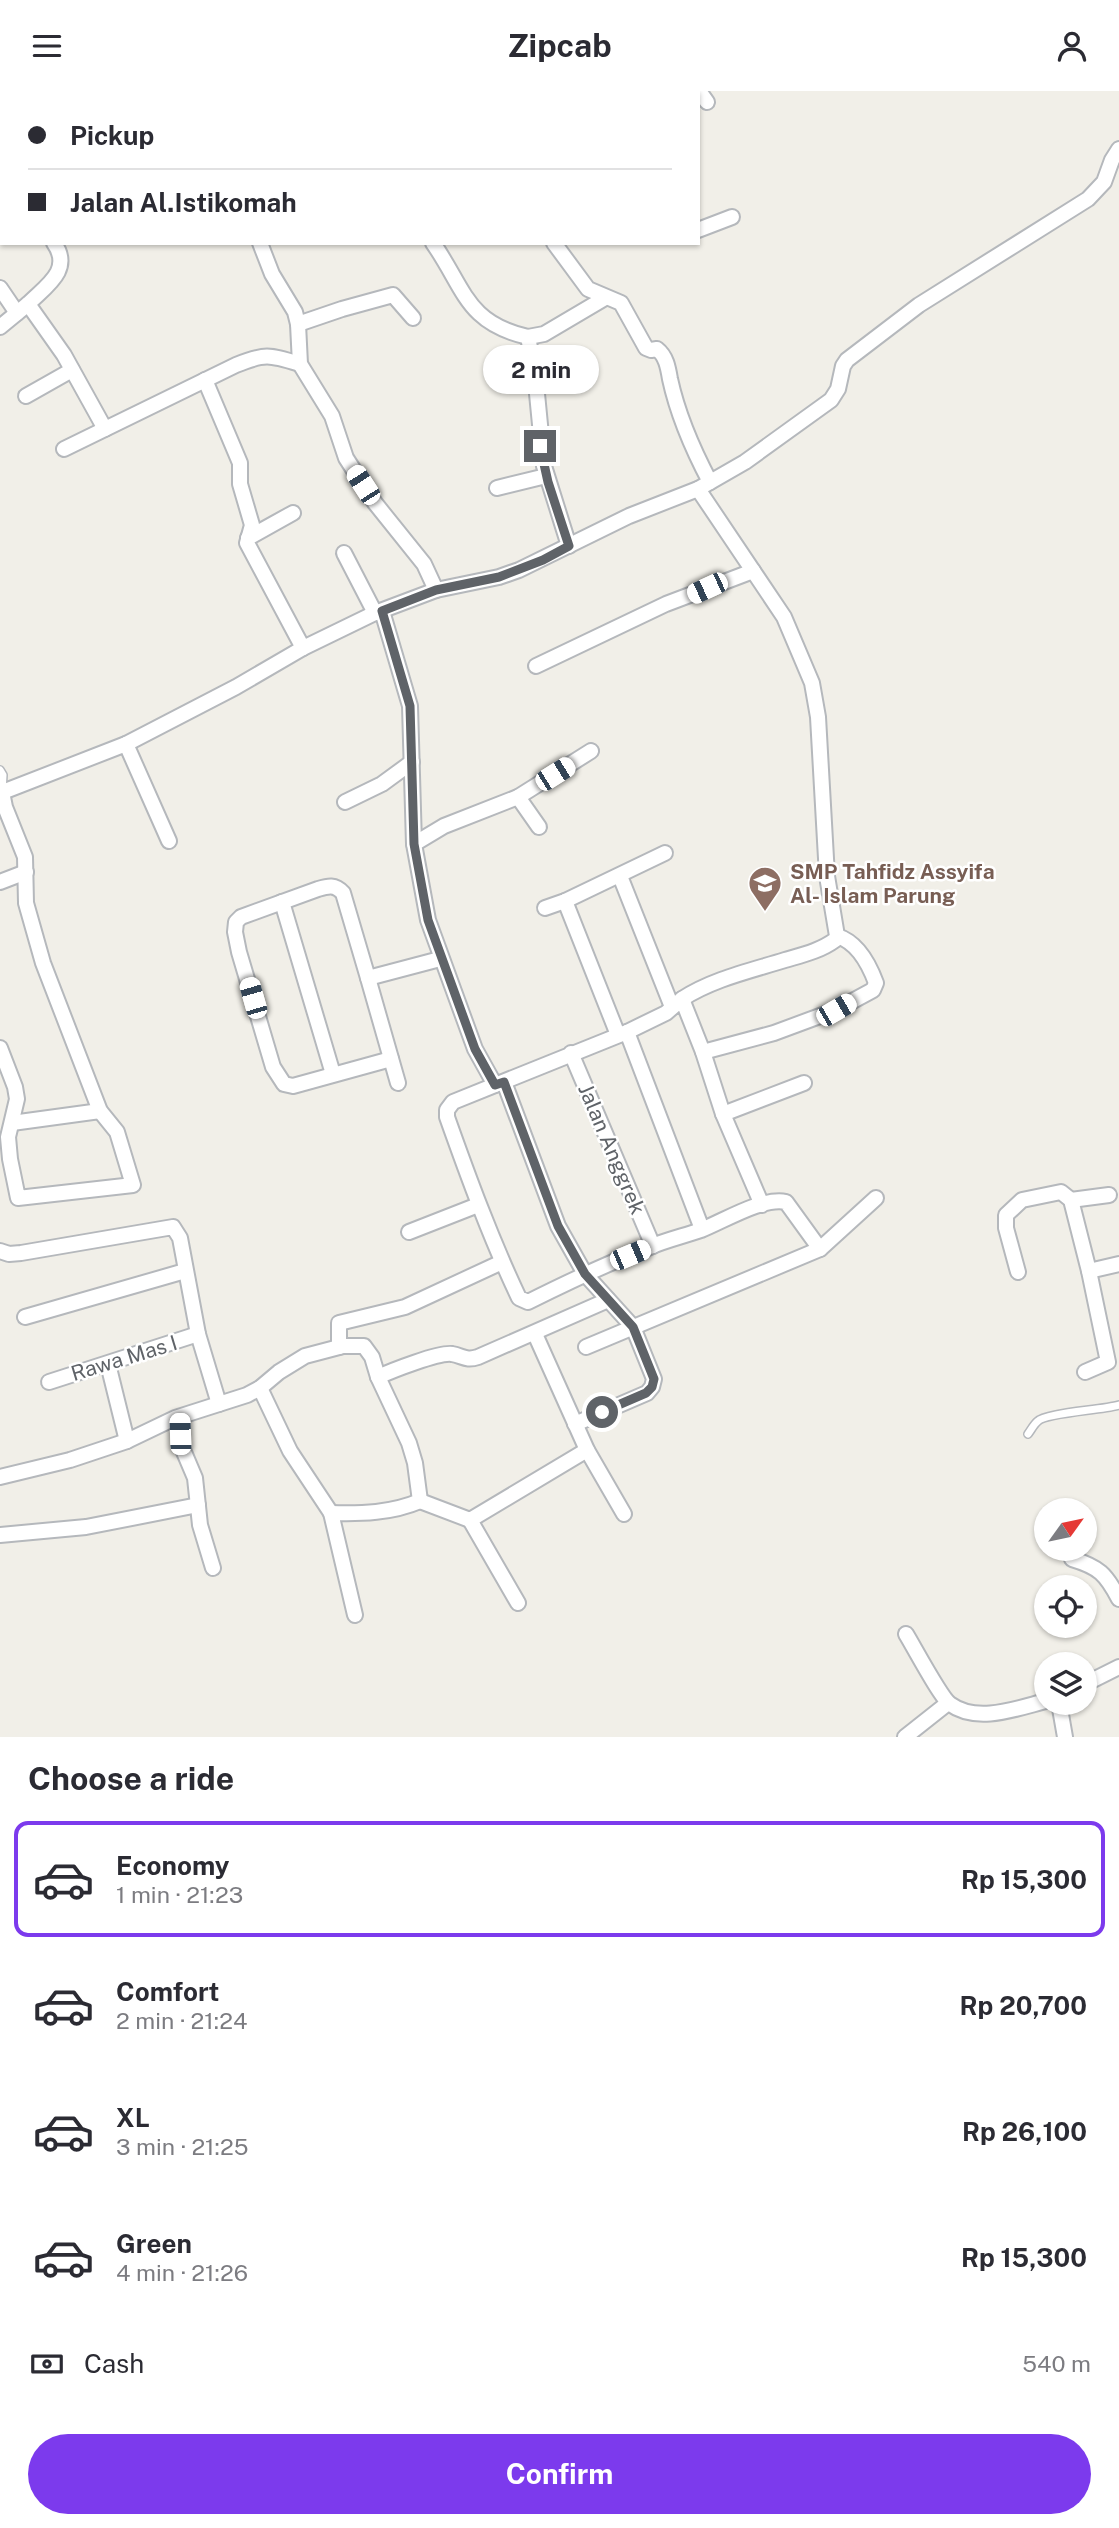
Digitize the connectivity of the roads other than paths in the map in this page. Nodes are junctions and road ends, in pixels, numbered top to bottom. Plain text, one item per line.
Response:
1 (1119, 149) edge
2 (732, 217) dead end
3 (700, 229) edge
4 (55, 245) edge
5 (261, 245) edge
6 (434, 245) edge
7 (555, 245) edge
8 (0, 288) edge
9 (605, 298) junction
10 (23, 309) junction
11 (413, 318) dead end
12 (299, 324) junction
13 (0, 327) edge
14 (528, 337) junction
15 (300, 364) junction
16 (72, 370) junction
17 (205, 380) junction
18 (26, 396) dead end
19 (105, 429) junction
20 (64, 449) dead end
21 (546, 476) junction
22 (704, 486) junction
23 (497, 488) dead end
24 (293, 513) dead end
25 (248, 538) junction
26 (569, 546) junction
27 (344, 553) dead end
28 (753, 571) junction
29 (436, 590) junction
30 (378, 612) junction
31 (303, 648) junction
32 (536, 666) dead end
33 (126, 744) junction
34 (591, 751) dead end
35 (412, 762) junction
36 (0, 770) edge
37 (1, 793) edge
38 (518, 797) junction
39 (345, 802) dead end
40 (540, 827) dead end
41 (169, 841) dead end
42 (414, 844) junction
43 (665, 853) dead end
44 (26, 872) junction
45 (620, 876) junction
46 (0, 882) edge
47 (565, 901) junction
48 (282, 902) junction
49 (545, 908) dead end
50 (837, 936) junction
51 (440, 959) junction
52 (368, 978) junction
53 (677, 1003) junction
54 (622, 1033) junction
55 (0, 1048) edge
56 (703, 1052) junction
57 (571, 1053) junction
58 (391, 1059) junction
59 (332, 1074) junction
60 (398, 1083) dead end
61 (500, 1083) junction
62 (804, 1083) dead end
63 (100, 1111) junction
64 (723, 1114) junction
65 (12, 1123) junction
66 (1109, 1195) dead end
67 (876, 1198) dead end
68 (1071, 1200) junction
69 (478, 1205) junction
70 (762, 1205) junction
71 (702, 1229) junction
72 (409, 1232) dead end
73 (653, 1245) junction
74 (820, 1248) junction
75 (0, 1251) edge
76 (502, 1262) junction
77 (1119, 1264) edge
78 (185, 1271) junction
79 (1089, 1271) junction
80 (1018, 1272) dead end
81 (585, 1274) junction
82 (608, 1300) junction
83 (25, 1317) dead end
84 (633, 1327) junction
85 (198, 1334) junction
86 (535, 1334) junction
87 (339, 1347) junction
88 (586, 1347) dead end
89 (1114, 1360) edge
90 (108, 1364) junction
91 (1085, 1372) dead end
92 (378, 1377) junction
93 (49, 1382) dead end
94 (260, 1388) junction
95 (219, 1404) junction
96 (1119, 1405) edge
97 (180, 1417) junction
98 (575, 1424) junction
99 (1028, 1434) dead end
100 (127, 1441) junction
101 (587, 1450) junction
102 (0, 1477) edge
103 (420, 1501) junction
104 (198, 1505) junction
105 (331, 1513) junction
106 (624, 1514) dead end
107 (470, 1520) junction
108 (0, 1535) edge
109 (1078, 1561) edge
110 (214, 1568) dead end
111 (1119, 1599) edge
112 (518, 1603) dead end
113 (355, 1615) dead end
114 (906, 1634) dead end
115 (1119, 1667) edge
116 (1097, 1678) edge
117 (948, 1703) junction
118 (1034, 1704) edge
119 (1061, 1715) edge
120 (905, 1737) edge
121 (1065, 1737) edge

1 - 22 street
2 - 3 street
4 - 10 street
5 - 12 street
6 - 14 street
7 - 9 street
8 - 10 street
9 - 14 street
9 - 22 street
10 - 13 street
10 - 16 street
11 - 12 street
12 - 15 street
14 - 21 street
15 - 17 street
15 - 29 street
16 - 18 street
16 - 19 street
17 - 19 street
17 - 25 street
19 - 20 street
21 - 23 street
21 - 26 street
22 - 26 street
22 - 28 street
24 - 25 street
25 - 31 street
26 - 29 street
27 - 30 street
28 - 32 street
28 - 50 street
29 - 30 street
30 - 31 street
30 - 35 street
31 - 33 street
33 - 37 street
33 - 41 street
34 - 38 street
35 - 39 street
35 - 42 street
36 - 37 lane
37 - 44 street
38 - 40 street
38 - 42 street
42 - 51 street
43 - 45 street
44 - 46 street
44 - 63 street
45 - 47 street
45 - 53 street
47 - 49 street
47 - 54 street
48 - 52 street
48 - 59 street
48 - 59 street
50 - 53 street
50 - 56 street
51 - 52 street
51 - 61 street
52 - 58 street
53 - 54 street
53 - 56 street
54 - 57 street
54 - 71 street
55 - 65 street
56 - 64 street
57 - 61 street
57 - 73 street, Jalan Anggrek
58 - 59 street
58 - 60 street
61 - 69 street
61 - 81 street
62 - 64 street
63 - 65 street
63 - 65 street
64 - 70 street
66 - 68 street
67 - 74 street
68 - 79 street
68 - 80 street
69 - 72 street
69 - 76 street
70 - 71 street
70 - 74 street
71 - 73 street
73 - 81 street
74 - 84 street
75 - 78 street
76 - 81 street
76 - 87 street
77 - 79 street
78 - 83 street
78 - 85 street
79 - 89 street
81 - 82 street
82 - 84 street
82 - 86 street
84 - 88 street
84 - 98 street
85 - 90 street, Rawa Mas I
85 - 95 street
86 - 92 street
86 - 98 street
87 - 92 street
87 - 94 street
89 - 91 street
90 - 93 street, Rawa Mas I
90 - 100 street
92 - 103 street
94 - 95 street
94 - 105 street
95 - 97 street
96 - 99 lane
97 - 100 street
97 - 104 street
98 - 101 street
100 - 102 street
101 - 106 street
101 - 107 street
103 - 105 street
103 - 107 street
104 - 108 street
104 - 110 street
105 - 113 street
107 - 112 street
109 - 111 street
114 - 117 street
115 - 116 street
117 - 118 street
117 - 120 street
119 - 121 street

